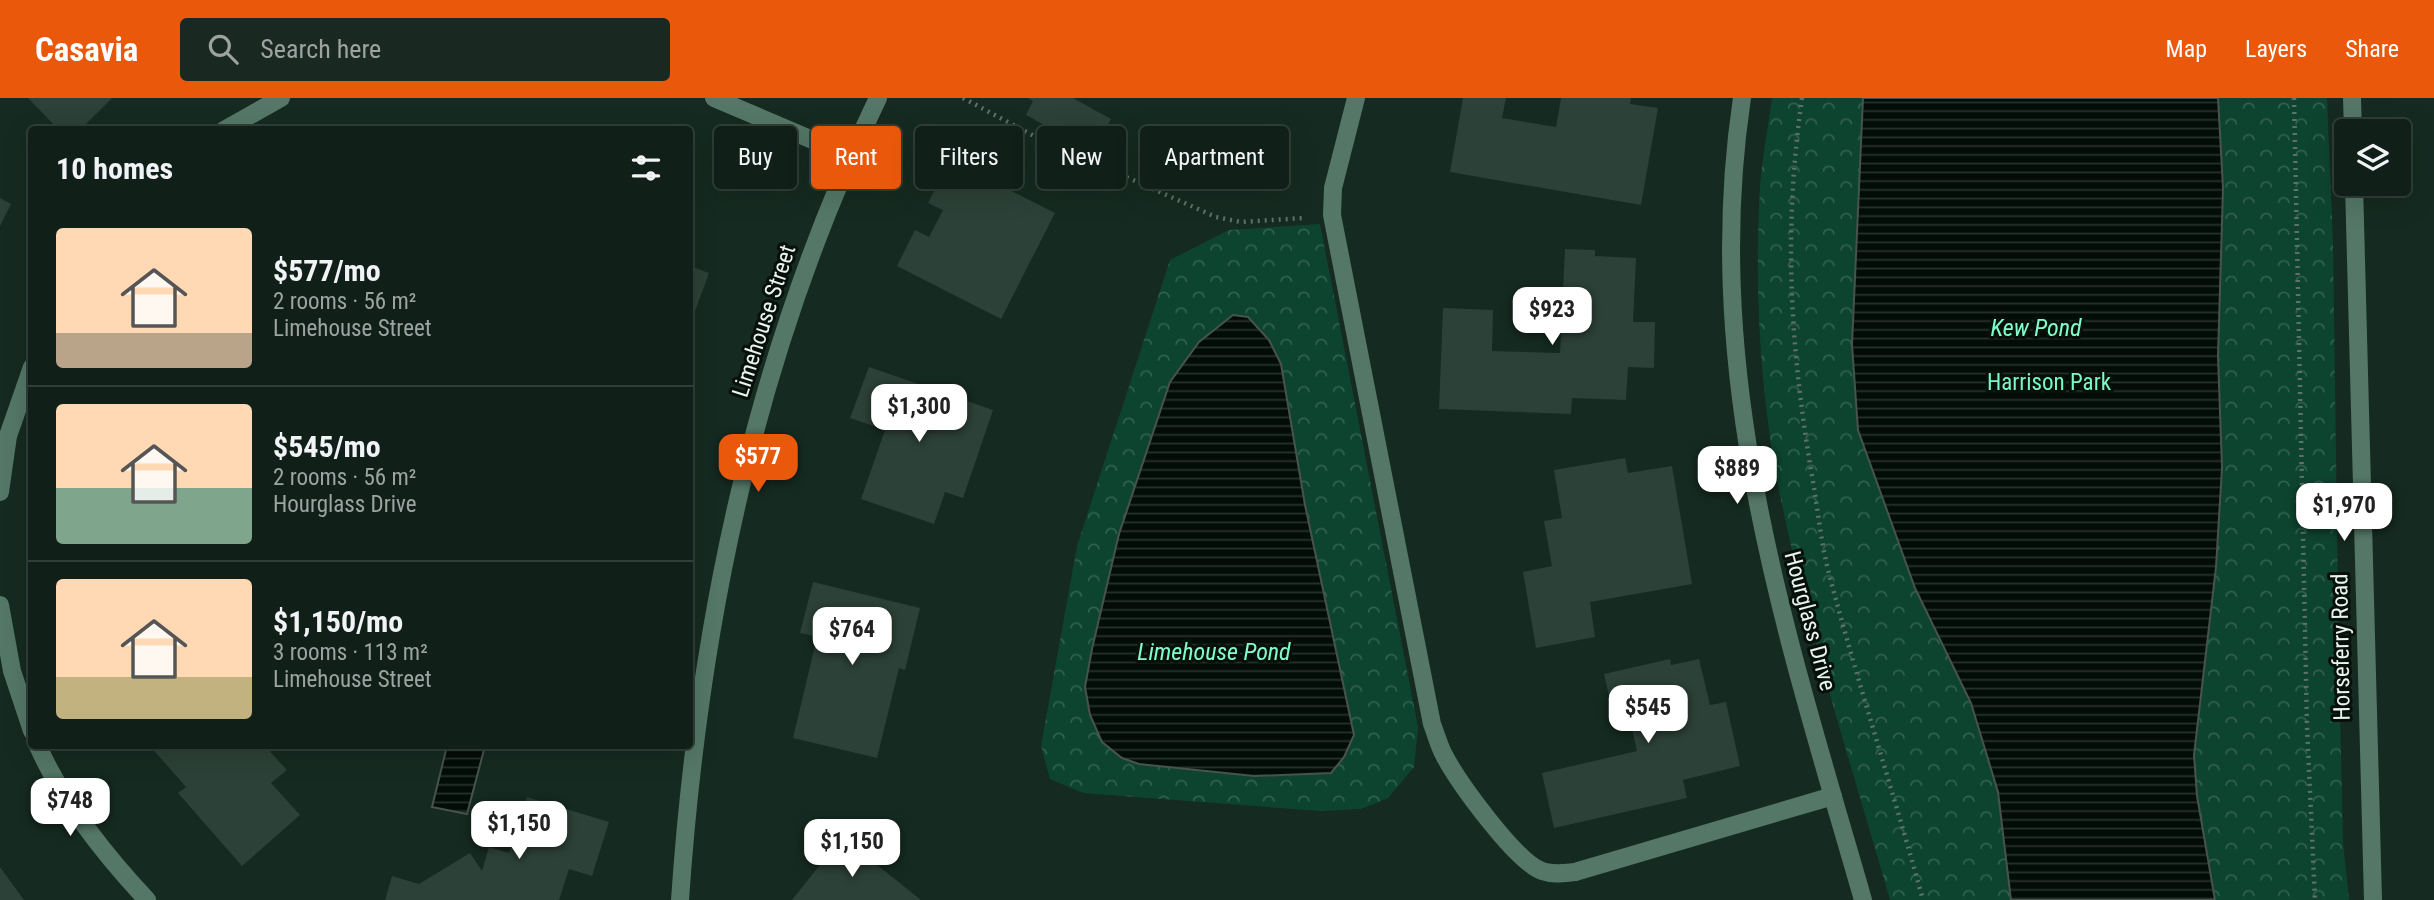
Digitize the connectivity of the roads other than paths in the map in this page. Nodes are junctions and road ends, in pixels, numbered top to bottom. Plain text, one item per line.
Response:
1 (281, 98) edge
2 (713, 98) edge
3 (878, 98) edge
4 (1356, 98) edge
5 (1742, 98) edge
6 (2352, 98) edge
7 (2353, 119) edge
8 (231, 126) edge
9 (864, 126) edge
10 (811, 139) edge
11 (838, 189) edge
12 (2354, 196) edge
13 (28, 378) edge
14 (0, 492) edge
15 (0, 605) edge
16 (28, 719) edge
17 (40, 749) edge
18 (1833, 796) junction
19 (147, 900) edge
20 (680, 900) edge
21 (1863, 900) edge
22 (2373, 900) edge

1 - 8 street
2 - 10 street
3 - 9 street, Limehouse Street
4 - 18 street
5 - 18 street, Hourglass Drive
6 - 7 street
11 - 20 street, Limehouse Street
12 - 22 street, Horseferry Road
13 - 14 street
15 - 16 street
17 - 19 street
18 - 21 street, Hourglass Drive

